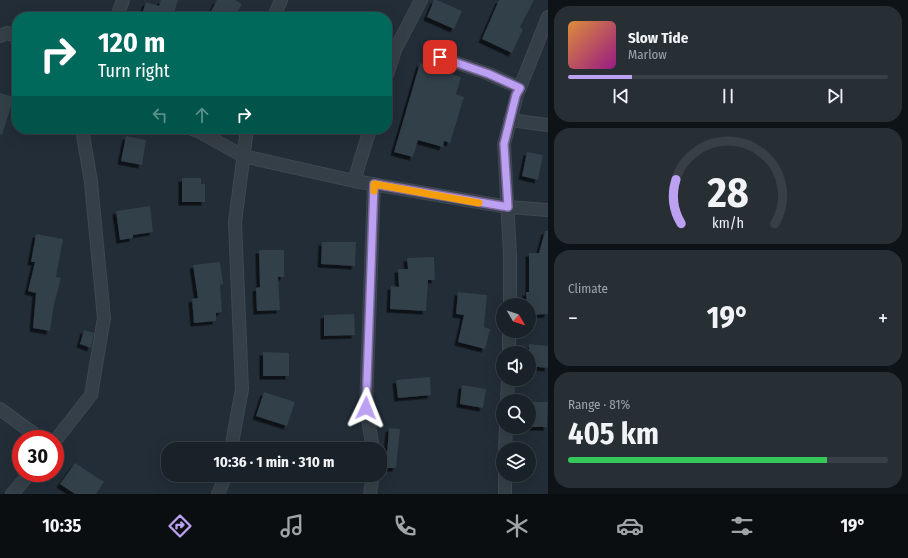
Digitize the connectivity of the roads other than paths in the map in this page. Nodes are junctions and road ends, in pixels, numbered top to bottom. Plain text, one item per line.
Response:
1 (123, 0) edge
2 (280, 0) edge
3 (421, 0) edge
4 (119, 12) edge
5 (276, 12) edge
6 (548, 17) edge
7 (12, 34) edge
8 (0, 36) edge
9 (392, 57) edge
10 (440, 57) dead end
11 (520, 88) junction
12 (510, 120) junction
13 (548, 125) edge
14 (83, 134) edge
15 (201, 134) edge
16 (246, 134) edge
17 (368, 134) edge
18 (243, 156) junction
19 (354, 181) junction
20 (374, 184) junction
21 (508, 207) junction
22 (548, 210) edge
23 (510, 298) edge
24 (0, 409) edge
25 (29, 430) edge
26 (64, 430) edge
27 (232, 442) edge
28 (372, 442) edge
29 (22, 482) edge
30 (223, 482) edge
31 (372, 482) edge
32 (505, 482) edge
33 (12, 494) edge
34 (218, 494) edge
35 (370, 494) edge
36 (505, 494) edge

1 - 4 street
2 - 5 street
3 - 9 street
6 - 11 street
7 - 8 street
10 - 11 street
11 - 12 street
12 - 13 street
12 - 21 street
14 - 26 street
15 - 18 street
16 - 18 street
17 - 19 street
18 - 19 street
18 - 27 street
19 - 20 street
20 - 21 street
20 - 28 street
21 - 22 street
21 - 23 street
24 - 25 street
29 - 33 street
30 - 34 street
31 - 35 street
32 - 36 street

